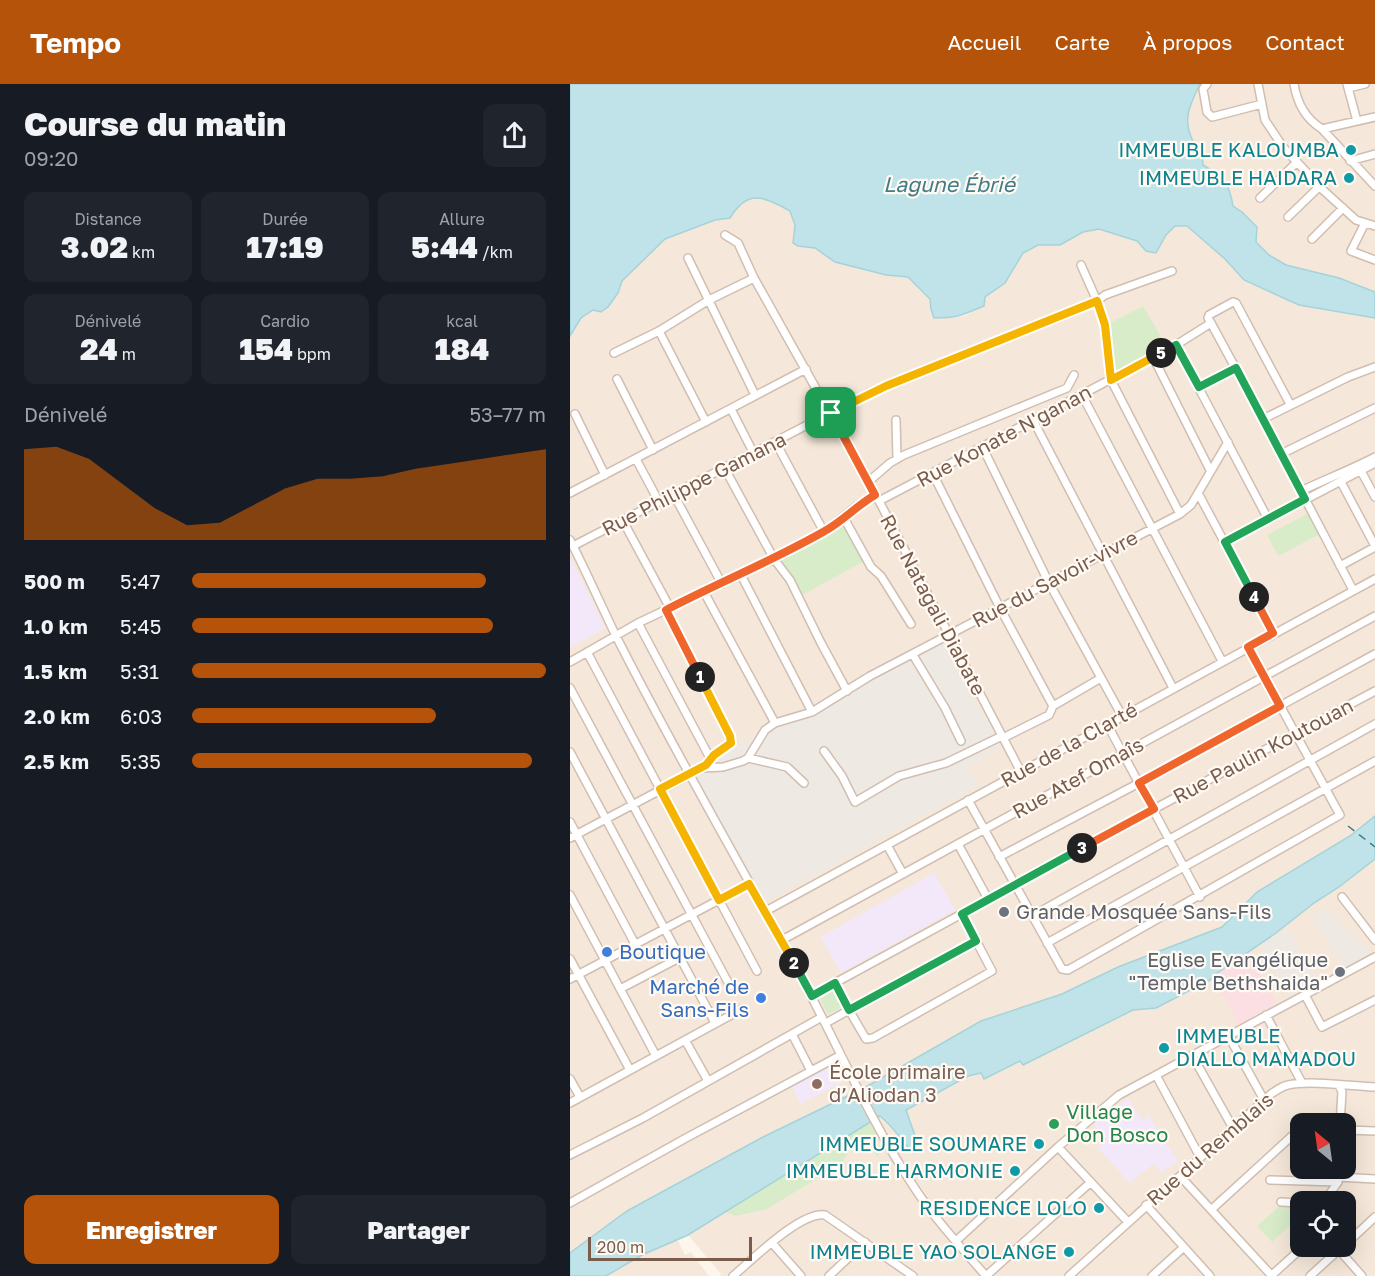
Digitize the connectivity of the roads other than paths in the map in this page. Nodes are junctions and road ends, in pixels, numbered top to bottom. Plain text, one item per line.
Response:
1 (1208, 84) edge
2 (1258, 84) edge
3 (1294, 84) edge
4 (1365, 84) edge
5 (1347, 86) edge
6 (1262, 104) junction
7 (1375, 117) edge
8 (1357, 121) junction
9 (1323, 129) junction
10 (1375, 154) edge
11 (1350, 161) junction
12 (1297, 162) junction
13 (1375, 186) edge
14 (1319, 187) junction
15 (1260, 198) dead end
16 (1343, 208) junction
17 (1288, 217) dead end
18 (1365, 223) junction
19 (1375, 226) edge
20 (725, 235) dead end
21 (1312, 239) dead end
22 (688, 258) dead end
23 (1375, 260) edge
24 (1081, 266) dead end
25 (1172, 271) dead end
26 (754, 278) junction
27 (709, 300) junction
28 (1097, 301) junction
29 (1211, 323) junction
30 (659, 331) junction
31 (1176, 345) junction
32 (614, 353) dead end
33 (1153, 357) junction
34 (1375, 367) edge
35 (1236, 368) junction
36 (806, 369) junction
37 (1074, 375) dead end
38 (617, 379) dead end
39 (1111, 380) junction
40 (1199, 387) junction
41 (755, 395) junction
42 (1082, 395) junction
43 (1290, 404) junction
44 (1375, 408) edge
45 (731, 409) junction
46 (831, 413) junction
47 (575, 414) dead end
48 (1263, 418) junction
49 (896, 420) dead end
50 (1033, 420) junction
51 (706, 422) junction
52 (1228, 442) junction
53 (776, 443) junction
54 (982, 446) junction
55 (653, 450) junction
56 (754, 454) junction
57 (1281, 454) junction
58 (1375, 457) edge
59 (636, 459) junction
60 (897, 459) junction
61 (1375, 463) edge
62 (724, 469) junction
63 (1210, 470) junction
64 (1361, 471) junction
65 (933, 474) junction
66 (605, 475) junction
67 (868, 482) junction
68 (1341, 482) junction
69 (1301, 491) junction
70 (570, 493) edge
71 (1198, 493) junction
72 (674, 495) junction
73 (1375, 497) edge
74 (877, 498) junction
75 (1305, 499) junction
76 (659, 502) junction
77 (1180, 514) junction
78 (844, 518) junction
79 (1268, 519) junction
80 (623, 521) junction
81 (1152, 528) junction
82 (824, 532) junction
83 (1225, 542) junction
84 (572, 543) edge
85 (1375, 546) edge
86 (1103, 554) junction
87 (774, 559) junction
88 (1340, 566) junction
89 (741, 574) junction
90 (1375, 579) edge
91 (1048, 581) junction
92 (722, 584) junction
93 (1353, 590) junction
94 (704, 592) junction
95 (1000, 608) junction
96 (668, 609) junction
97 (1375, 616) edge
98 (638, 623) junction
99 (911, 624) dead end
100 (1273, 633) junction
101 (616, 634) junction
102 (950, 635) junction
103 (1248, 647) junction
104 (587, 652) junction
105 (1375, 654) edge
106 (913, 655) junction
107 (1222, 661) junction
108 (570, 662) edge
109 (1264, 676) junction
110 (1101, 678) junction
111 (570, 688) edge
112 (1173, 688) junction
113 (847, 691) junction
114 (1375, 691) edge
115 (1053, 706) junction
116 (1280, 706) junction
117 (812, 712) junction
118 (1122, 716) junction
119 (775, 723) junction
120 (1107, 724) junction
121 (1375, 724) edge
122 (1295, 734) junction
123 (1002, 737) junction
124 (961, 741) dead end
125 (824, 751) dead end
126 (570, 752) edge
127 (1124, 753) junction
128 (710, 758) junction
129 (748, 758) junction
130 (1310, 760) junction
131 (1375, 761) edge
132 (702, 768) junction
133 (1021, 772) junction
134 (689, 774) junction
135 (804, 783) dead end
136 (1139, 783) junction
137 (1325, 788) junction
138 (660, 789) junction
139 (969, 800) junction
140 (633, 804) junction
141 (1154, 809) junction
142 (605, 819) junction
143 (570, 822) edge
144 (985, 829) junction
145 (573, 836) edge
146 (1170, 840) junction
147 (958, 844) junction
148 (887, 845) junction
149 (999, 857) junction
150 (1185, 867) junction
151 (903, 874) junction
152 (749, 884) junction
153 (1015, 885) junction
154 (570, 895) edge
155 (1200, 897) junction
156 (1342, 897) dead end
157 (988, 899) junction
158 (719, 900) junction
159 (764, 912) junction
160 (692, 914) junction
161 (962, 914) junction
162 (1032, 916) junction
163 (664, 929) junction
164 (782, 940) junction
165 (1375, 940) edge
166 (976, 941) junction
167 (1047, 943) junction
168 (635, 944) junction
169 (1375, 957) edge
170 (679, 958) junction
171 (570, 959) edge
172 (605, 961) junction
173 (757, 971) dead end
174 (578, 975) junction
175 (570, 979) edge
176 (835, 983) junction
177 (730, 986) dead end
178 (620, 989) junction
179 (1305, 995) junction
180 (812, 996) junction
181 (1375, 1000) edge
182 (742, 1009) dead end
183 (849, 1010) junction
184 (1266, 1015) junction
185 (824, 1020) junction
186 (715, 1023) junction
187 (792, 1034) junction
188 (1228, 1035) junction
189 (685, 1040) junction
190 (841, 1055) junction
191 (1192, 1055) junction
192 (656, 1056) junction
193 (630, 1070) junction
194 (811, 1071) junction
195 (1156, 1075) junction
196 (570, 1079) edge
197 (708, 1081) junction
198 (1302, 1083) junction
199 (1339, 1085) junction
200 (1375, 1087) edge
201 (580, 1097) junction
202 (1264, 1101) junction
203 (570, 1102) edge
204 (1341, 1113) edge
205 (1233, 1128) junction
206 (1356, 1130) edge
207 (1375, 1131) edge
208 (1290, 1138) edge
209 (1058, 1147) junction
210 (570, 1155) edge
211 (1200, 1157) junction
212 (1180, 1176) junction
213 (1338, 1179) joint
214 (1356, 1179) edge
215 (1375, 1179) edge
216 (1270, 1180) dead end
217 (1091, 1182) junction
218 (1331, 1191) edge
219 (1281, 1202) dead end
220 (1290, 1202) edge
221 (570, 1203) edge
222 (1146, 1205) junction
223 (1212, 1209) junction
224 (1374, 1219) edge
225 (1128, 1222) junction
226 (1356, 1235) edge
227 (865, 1242) junction
228 (956, 1242) junction
229 (772, 1243) junction
230 (1184, 1247) junction
231 (1292, 1257) edge
232 (1331, 1257) edge
233 (1349, 1257) edge
234 (909, 1275) edge
235 (733, 1276) edge
236 (801, 1276) edge
237 (829, 1276) edge
238 (986, 1276) edge
239 (1069, 1276) edge
240 (1152, 1276) edge
241 (1210, 1276) edge
242 (1272, 1276) edge
243 (1310, 1276) edge
244 (1362, 1276) edge

1 - 6 street
2 - 6 street
3 - 9 street
4 - 5 street
5 - 8 street
6 - 12 street
7 - 8 street
8 - 9 street
9 - 11 street
10 - 11 street
11 - 13 street
12 - 14 street
12 - 15 street
14 - 16 street
14 - 17 street
16 - 18 street
16 - 21 street
18 - 19 street
18 - 23 street
20 - 26 street, Rue Natagali Diabate
22 - 27 street
24 - 28 street
25 - 28 street, Rue Philippe Gamana
26 - 27 street
26 - 36 street, Rue Natagali Diabate
27 - 30 street
27 - 41 street
28 - 39 street
28 - 46 street, Rue Philippe Gamana
29 - 31 street, Rue Konate N'ganan
29 - 35 street
29 - 43 street, Rue Konate N'ganan
30 - 32 street
30 - 51 street
31 - 33 street, Rue Konate N'ganan
31 - 40 street
33 - 39 street, Rue Konate N'ganan
33 - 63 street
34 - 43 street
35 - 40 street
35 - 48 street
36 - 41 street
36 - 46 street, Rue Natagali Diabate
37 - 60 street
38 - 55 street
39 - 42 street, Rue Konate N'ganan
39 - 77 street
40 - 52 street
41 - 45 street
42 - 50 street, Rue Konate N'ganan
42 - 81 street
43 - 48 street
44 - 57 street
45 - 51 street
45 - 56 street
46 - 53 street, Rue Philippe Gamana
46 - 67 street, Rue Natagali Diabate
47 - 66 street
48 - 57 street
49 - 60 street
50 - 54 street, Rue Konate N'ganan
50 - 86 street
51 - 55 street
52 - 63 street, Rue du Savoir-vivre
52 - 79 street
53 - 56 street, Rue Philippe Gamana
53 - 82 street
54 - 65 street, Rue Konate N'ganan
54 - 91 street
55 - 59 street
56 - 62 street, Rue Philippe Gamana
57 - 69 street
58 - 69 street
59 - 66 street
59 - 76 street
60 - 67 street
61 - 64 street
62 - 72 street, Rue Philippe Gamana
62 - 87 street
63 - 71 street, Rue du Savoir-vivre
64 - 68 street
64 - 73 street
65 - 74 street, Rue Konate N'ganan
65 - 95 street
66 - 70 street
67 - 74 street, Rue Natagali Diabate
68 - 75 street
68 - 85 street
69 - 75 street
71 - 77 street, Rue du Savoir-vivre
71 - 83 street
72 - 76 street, Rue Philippe Gamana
72 - 92 street
74 - 78 street, Rue Konate N'ganan
74 - 102 street, Rue Natagali Diabate
75 - 79 street
75 - 88 street
76 - 80 street, Rue Philippe Gamana
77 - 81 street, Rue du Savoir-vivre
78 - 82 street, Rue Konate N'ganan
78 - 99 street
79 - 83 street
80 - 84 street, Rue Philippe Gamana
80 - 96 street
81 - 86 street, Rue du Savoir-vivre
81 - 107 street
82 - 87 street, Rue Konate N'ganan
83 - 100 street
84 - 101 street
85 - 88 street
86 - 91 street, Rue du Savoir-vivre
86 - 112 street
87 - 89 street, Rue Konate N'ganan
87 - 113 street
88 - 93 street
89 - 92 street, Rue Konate N'ganan
89 - 117 street
90 - 93 street, Rue de la Clarté
91 - 95 street, Rue du Savoir-vivre
91 - 110 street
92 - 94 street, Rue Konate N'ganan
93 - 100 street, Rue de la Clarté
94 - 96 street, Rue Konate N'ganan
94 - 119 street
95 - 102 street, Rue du Savoir-vivre
95 - 115 street
96 - 98 street, Rue Konate N'ganan
96 - 128 street
97 - 109 street, Rue Atef Omaîs
98 - 101 street, Rue Konate N'ganan
98 - 128 street
100 - 103 street, Rue de la Clarté
101 - 104 street, Rue Konate N'ganan
101 - 134 street
102 - 106 street, Rue du Savoir-vivre
102 - 123 street, Rue Natagali Diabate
103 - 107 street, Rue de la Clarté
103 - 109 street
104 - 108 street, Rue Konate N'ganan
104 - 138 street
105 - 116 street
106 - 113 street, Rue du Savoir-vivre
106 - 124 street
107 - 112 street, Rue de la Clarté
109 - 116 street
109 - 127 street, Rue Atef Omaîs
110 - 115 street
110 - 118 street
111 - 140 street
112 - 118 street, Rue de la Clarté
113 - 117 street, Rue du Savoir-vivre
114 - 122 street, Rue Paulin Koutouan
115 - 123 street
116 - 122 street
116 - 136 street
117 - 119 street, Rue du Savoir-vivre
118 - 120 street, Rue de la Clarté
119 - 129 street
120 - 127 street
120 - 133 street, Rue de la Clarté
121 - 130 street
122 - 130 street
122 - 141 street, Rue Paulin Koutouan
123 - 125 street
123 - 133 street, Rue Natagali Diabate
126 - 142 street
127 - 136 street
127 - 144 street, Rue Atef Omaîs
128 - 132 street
129 - 132 street
129 - 135 street
130 - 137 street
130 - 146 street
131 - 137 street
132 - 134 street
133 - 139 street, Rue de la Clarté
134 - 138 street
134 - 152 street
136 - 141 street
136 - 149 street
137 - 150 street
137 - 155 street
138 - 140 street
138 - 158 street
139 - 144 street
139 - 148 street, Rue de la Clarté
140 - 142 street
140 - 160 street
141 - 146 street
141 - 153 street, Rue Paulin Koutouan
142 - 145 street
142 - 163 street
143 - 145 street
144 - 147 street, Rue Atef Omaîs
144 - 149 street
145 - 168 street
146 - 150 street
146 - 162 street
147 - 151 street, Rue Atef Omaîs
147 - 157 street
148 - 151 street
148 - 159 street, Rue de la Clarté
149 - 153 street
150 - 155 street
150 - 167 street
151 - 164 street, Rue Atef Omaîs
152 - 158 street
152 - 159 street
153 - 157 street, Rue Paulin Koutouan
153 - 162 street
154 - 172 street
155 - 167 street
156 - 165 street
157 - 161 street, Rue Paulin Koutouan
158 - 160 street
158 - 173 street
159 - 164 street
160 - 163 street
160 - 177 street
161 - 166 street
161 - 176 street, Rue Paulin Koutouan
162 - 167 street
163 - 168 street
163 - 170 street
164 - 180 street
166 - 183 street
166 - 183 street
168 - 172 street
169 - 179 street
170 - 178 street
170 - 186 street
171 - 174 street
172 - 174 street
172 - 178 street
174 - 175 street
174 - 193 street
176 - 180 street, Rue Paulin Koutouan
176 - 183 street
178 - 192 street
179 - 181 street
179 - 184 street
180 - 185 street
182 - 186 street
183 - 185 street
184 - 188 street
184 - 198 street
185 - 187 street
185 - 190 street
186 - 189 street
187 - 194 street
187 - 197 street
188 - 191 street
188 - 202 street
189 - 192 street
189 - 197 street
190 - 194 street
190 - 228 street
191 - 195 street
191 - 205 street
192 - 193 street
193 - 201 street
194 - 221 street
195 - 209 street
195 - 211 street
196 - 201 street
197 - 210 street
198 - 199 street, Rue du Remblais
198 - 202 street, Rue du Remblais
199 - 200 street, Rue du Remblais
199 - 204 street
201 - 203 street
202 - 205 street, Rue du Remblais
205 - 211 street, Rue du Remblais
206 - 207 street
208 - 223 street
209 - 217 street
209 - 228 street
211 - 212 street, Rue du Remblais
212 - 222 street, Rue du Remblais
212 - 223 street
213 - 216 street
213 - 218 street
214 - 215 street
217 - 225 street
217 - 238 street
219 - 220 street
222 - 225 street, Rue du Remblais
222 - 230 street
223 - 242 street
224 - 226 street
225 - 239 street, Rue du Remblais
227 - 229 street
227 - 234 street
227 - 237 street
228 - 238 street
229 - 235 street
229 - 236 street
230 - 240 street
230 - 241 street
231 - 242 street
232 - 243 street
233 - 244 street

